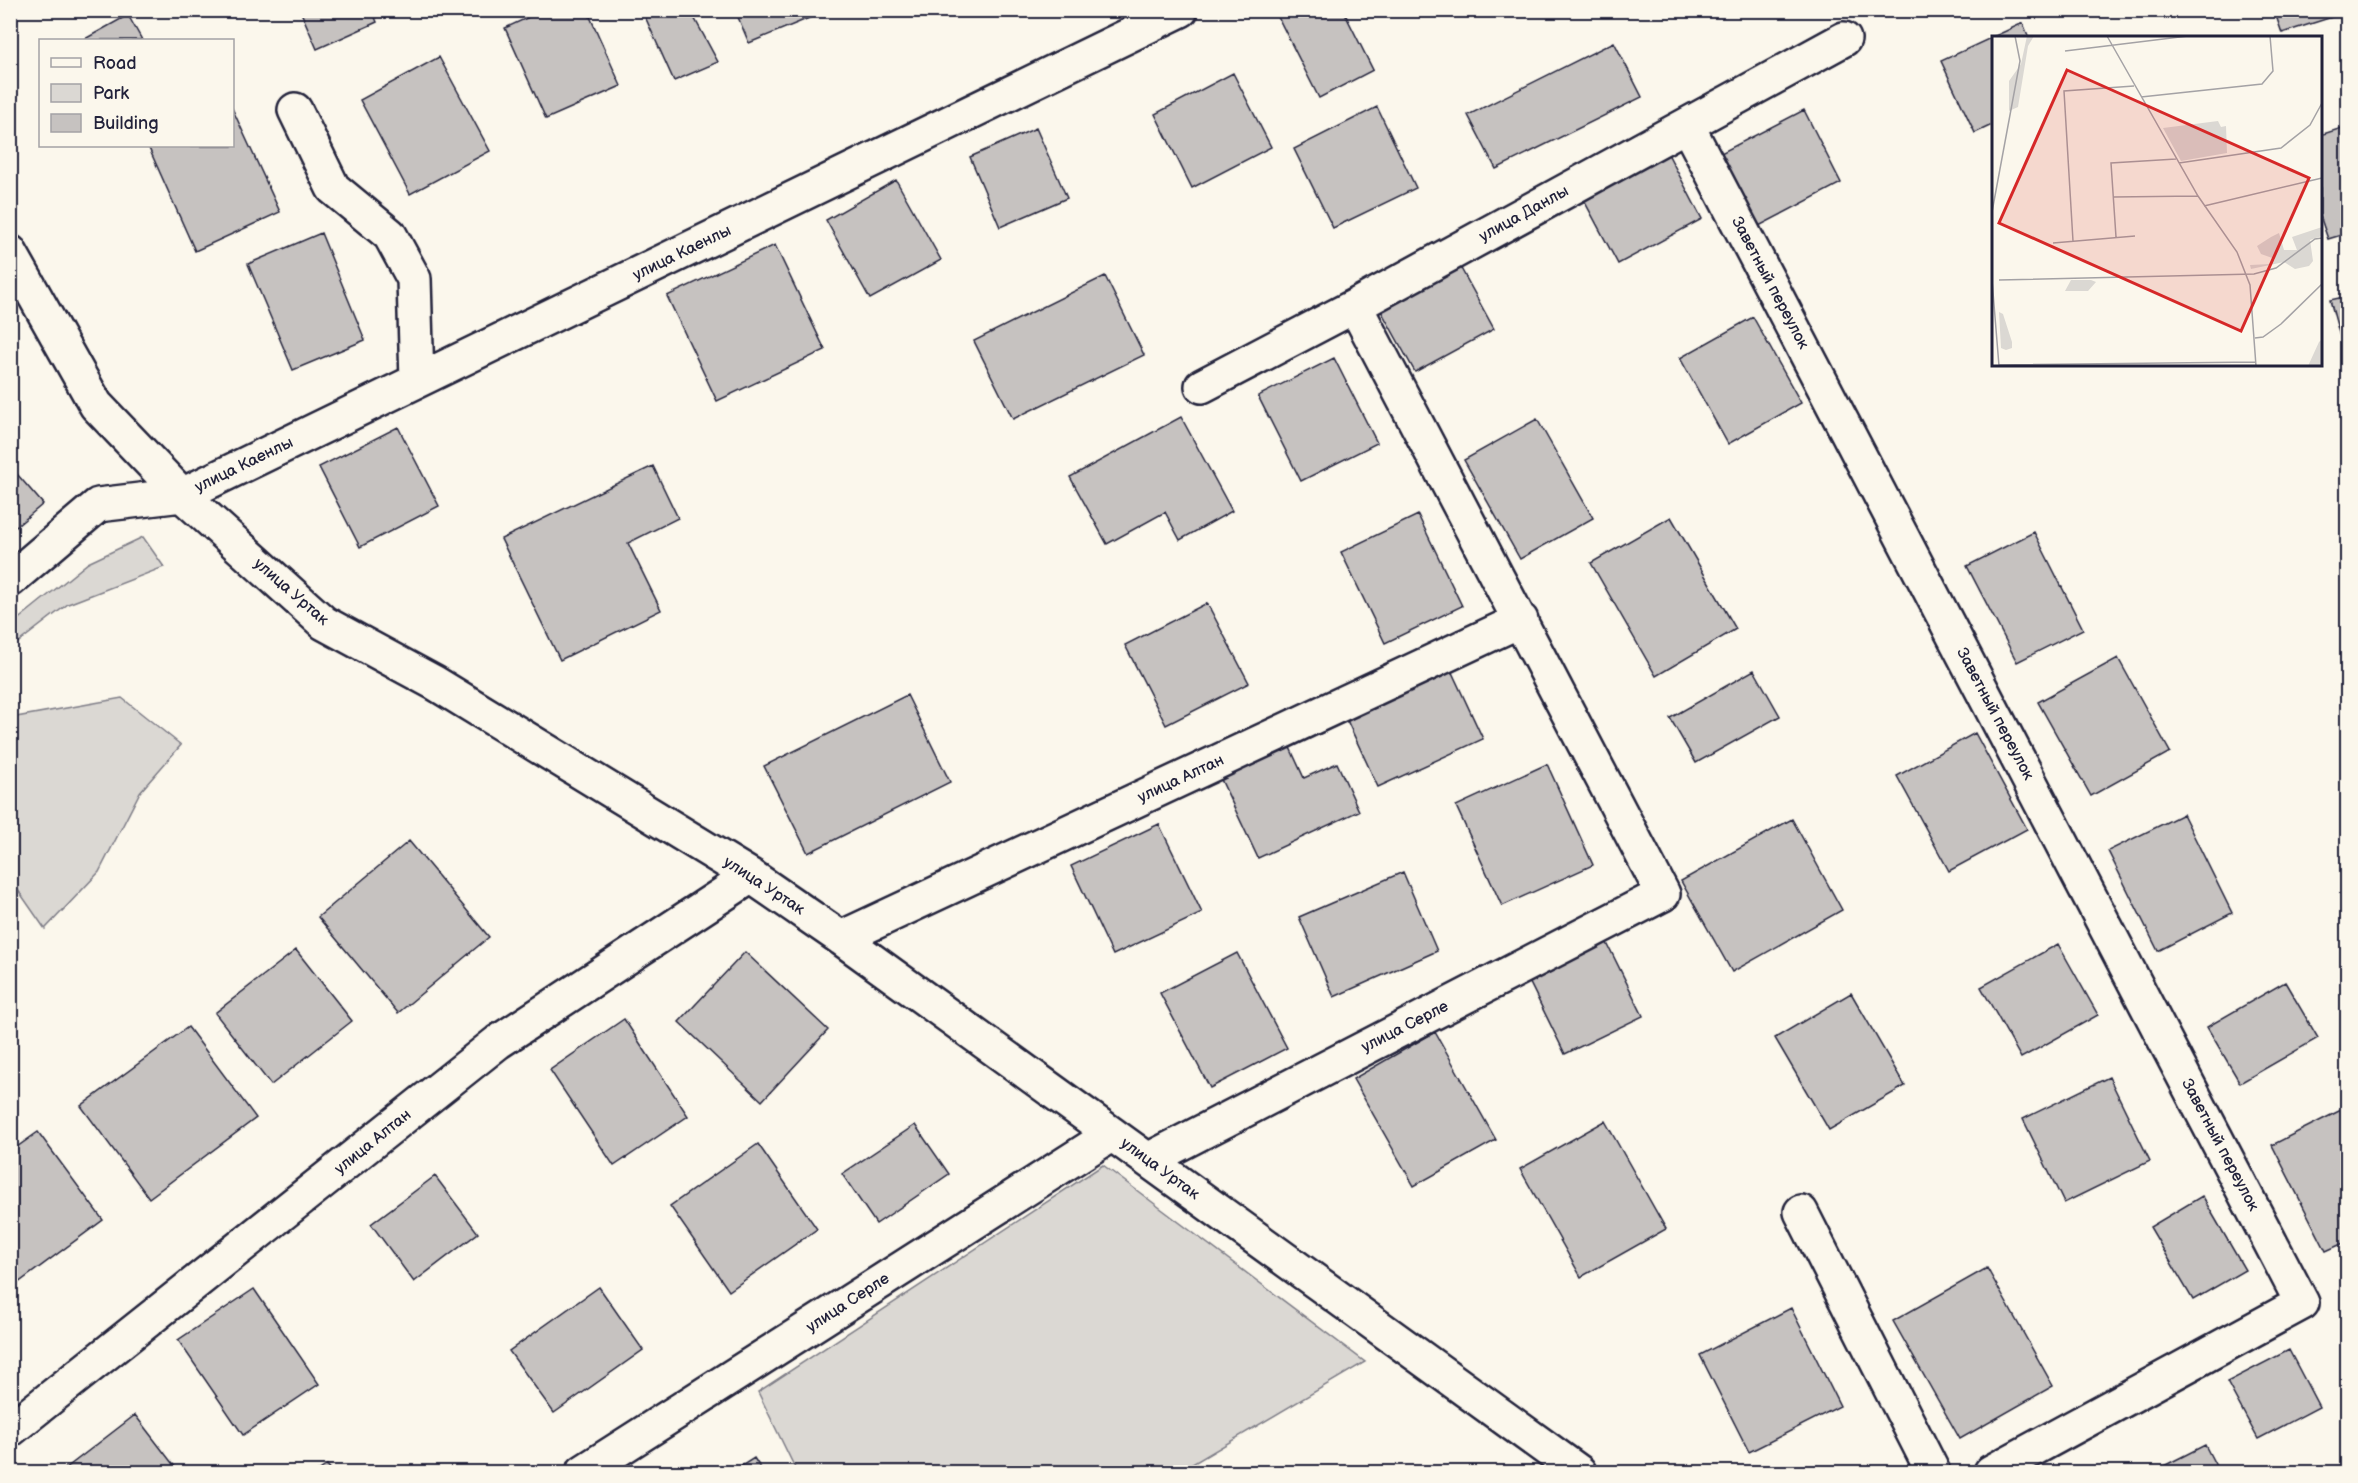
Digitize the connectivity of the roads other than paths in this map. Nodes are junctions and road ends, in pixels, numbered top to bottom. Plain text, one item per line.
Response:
1 (1181, 10) edge
2 (1844, 39) dead end
3 (295, 110) dead end
4 (1687, 125) junction
5 (10, 252) edge
6 (1355, 306) junction
7 (417, 381) junction
8 (1202, 386) dead end
9 (182, 495) junction
10 (10, 580) edge
11 (1521, 620) junction
12 (751, 876) junction
13 (841, 938) junction
14 (1112, 1134) junction
15 (1148, 1160) junction
16 (1801, 1212) dead end
17 (10, 1430) edge
18 (583, 1473) edge
19 (1579, 1473) edge
20 (1933, 1473) edge
21 (1991, 1473) edge

1 - 7 street, улица Каенлы
2 - 4 street, улица Данлы
3 - 7 street
4 - 6 street, улица Данлы
4 - 21 street, Заветный переулок
5 - 9 street, улица Уртак
6 - 8 street, улица Данлы
6 - 11 street
7 - 9 street, улица Каенлы
9 - 10 street, улица Каенлы
9 - 12 street, улица Уртак
11 - 13 street, улица Алтан
11 - 15 street, улица Серле
12 - 13 street, улица Уртак
12 - 17 street, улица Алтан
13 - 14 street, улица Уртак
14 - 15 street, улица Уртак
14 - 18 street, улица Серле
15 - 19 street, улица Уртак
16 - 20 street

